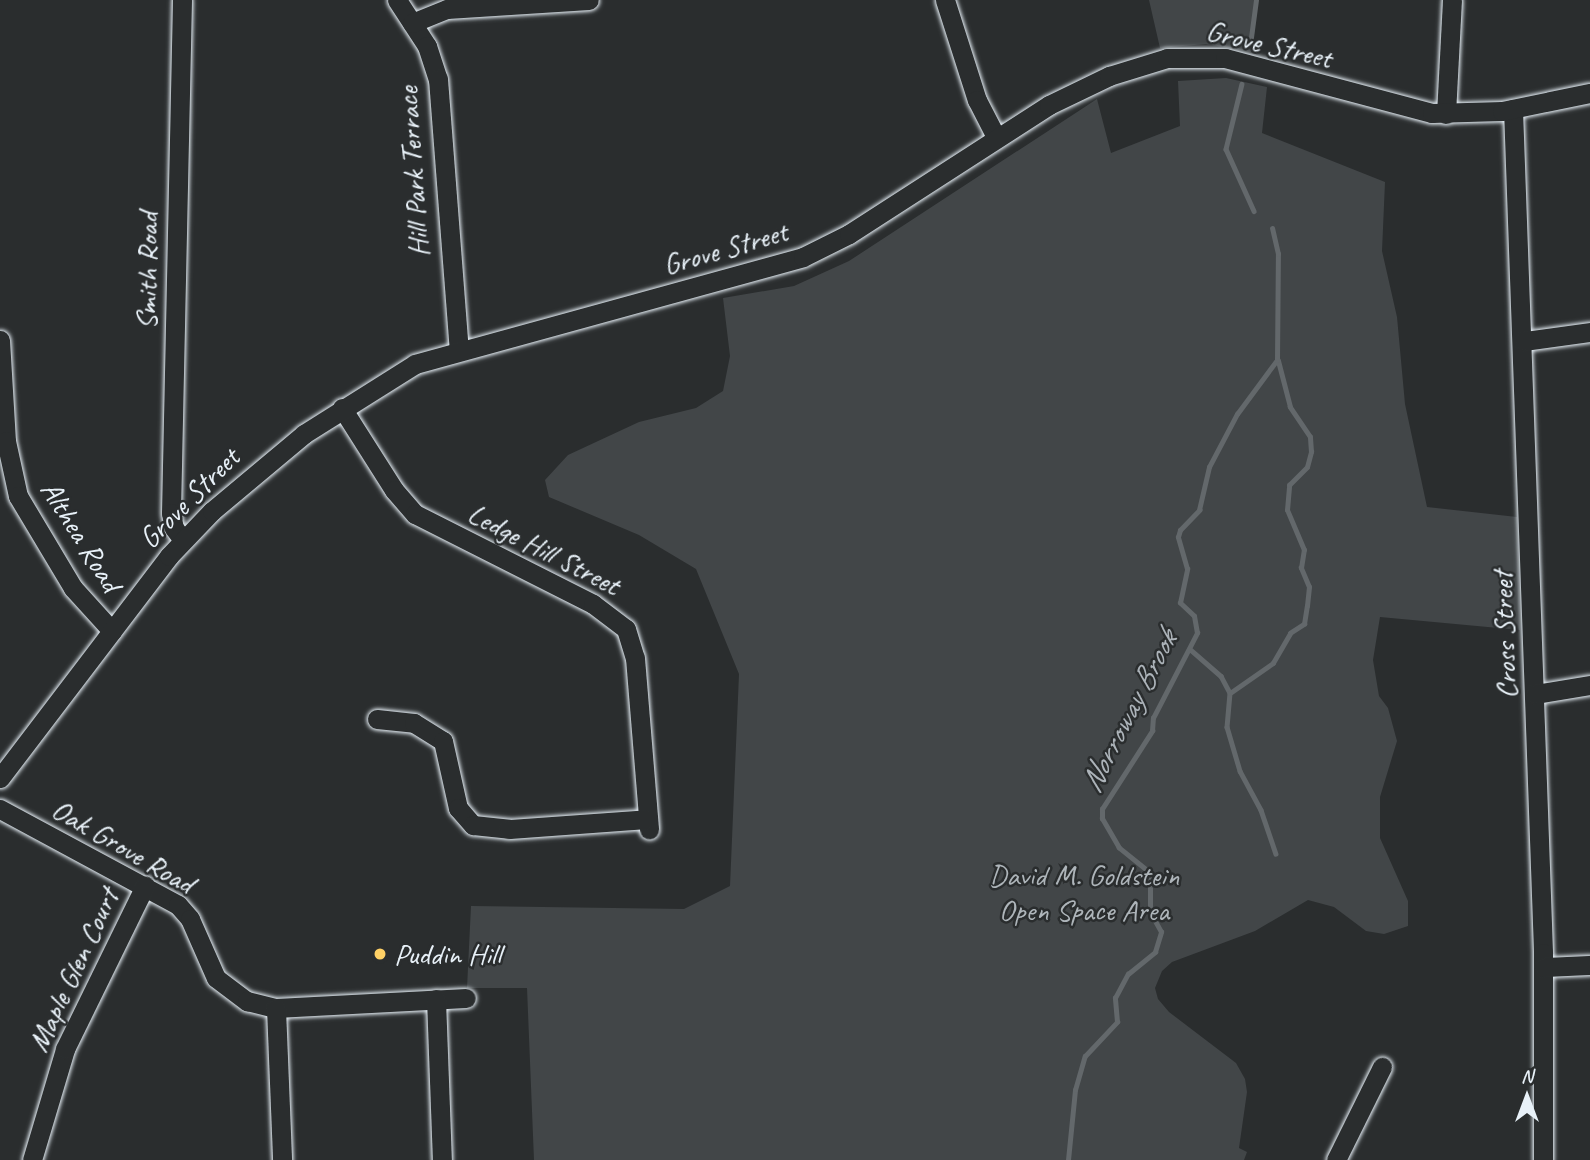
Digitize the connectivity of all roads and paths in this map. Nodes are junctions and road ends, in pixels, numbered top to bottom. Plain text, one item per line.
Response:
1 (182, 0) edge
2 (397, 0) edge
3 (589, 0) edge
4 (945, 0) edge
5 (1452, 0) edge
6 (412, 23) junction
7 (1590, 93) edge
8 (1513, 109) junction
9 (1446, 114) junction
10 (996, 136) junction
11 (1590, 332) edge
12 (0, 340) edge
13 (1524, 341) junction
14 (459, 350) junction
15 (342, 408) junction
16 (5, 471) edge
17 (183, 540) junction
18 (112, 631) junction
19 (1590, 685) edge
20 (1535, 694) junction
21 (377, 719) dead end
22 (0, 778) edge
23 (0, 809) edge
24 (145, 886) junction
25 (1590, 965) edge
26 (1544, 967) junction
27 (436, 999) junction
28 (466, 999) dead end
29 (276, 1007) junction
30 (1382, 1068) dead end
31 (32, 1160) edge
32 (282, 1160) edge
33 (442, 1160) edge
34 (1336, 1160) edge
35 (1543, 1160) edge

1 - 17 street, Smith Road
2 - 6 street, Hill Park Terrace
3 - 6 street
4 - 10 street
5 - 9 street
6 - 14 street, Hill Park Terrace
7 - 8 street, Grove Street
8 - 9 street, Grove Street
8 - 13 street, Cross Street
9 - 10 street, Grove Street
10 - 14 street, Grove Street
11 - 13 street
12 - 16 street, Althea Road
13 - 20 street, Cross Street
14 - 15 street, Grove Street
15 - 17 street, Grove Street
15 - 21 street, Ledge Hill Street
16 - 18 street, Althea Road
17 - 18 street, Grove Street
18 - 22 street, Grove Street
19 - 20 street
20 - 26 street, Cross Street
23 - 24 street, Oak Grove Road
24 - 29 street, Oak Grove Road
24 - 31 street, Maple Glen Court
25 - 26 street
26 - 35 street, Cross Street
27 - 28 street, Oak Grove Road
27 - 29 street, Oak Grove Road
27 - 33 street
29 - 32 street
30 - 34 street

